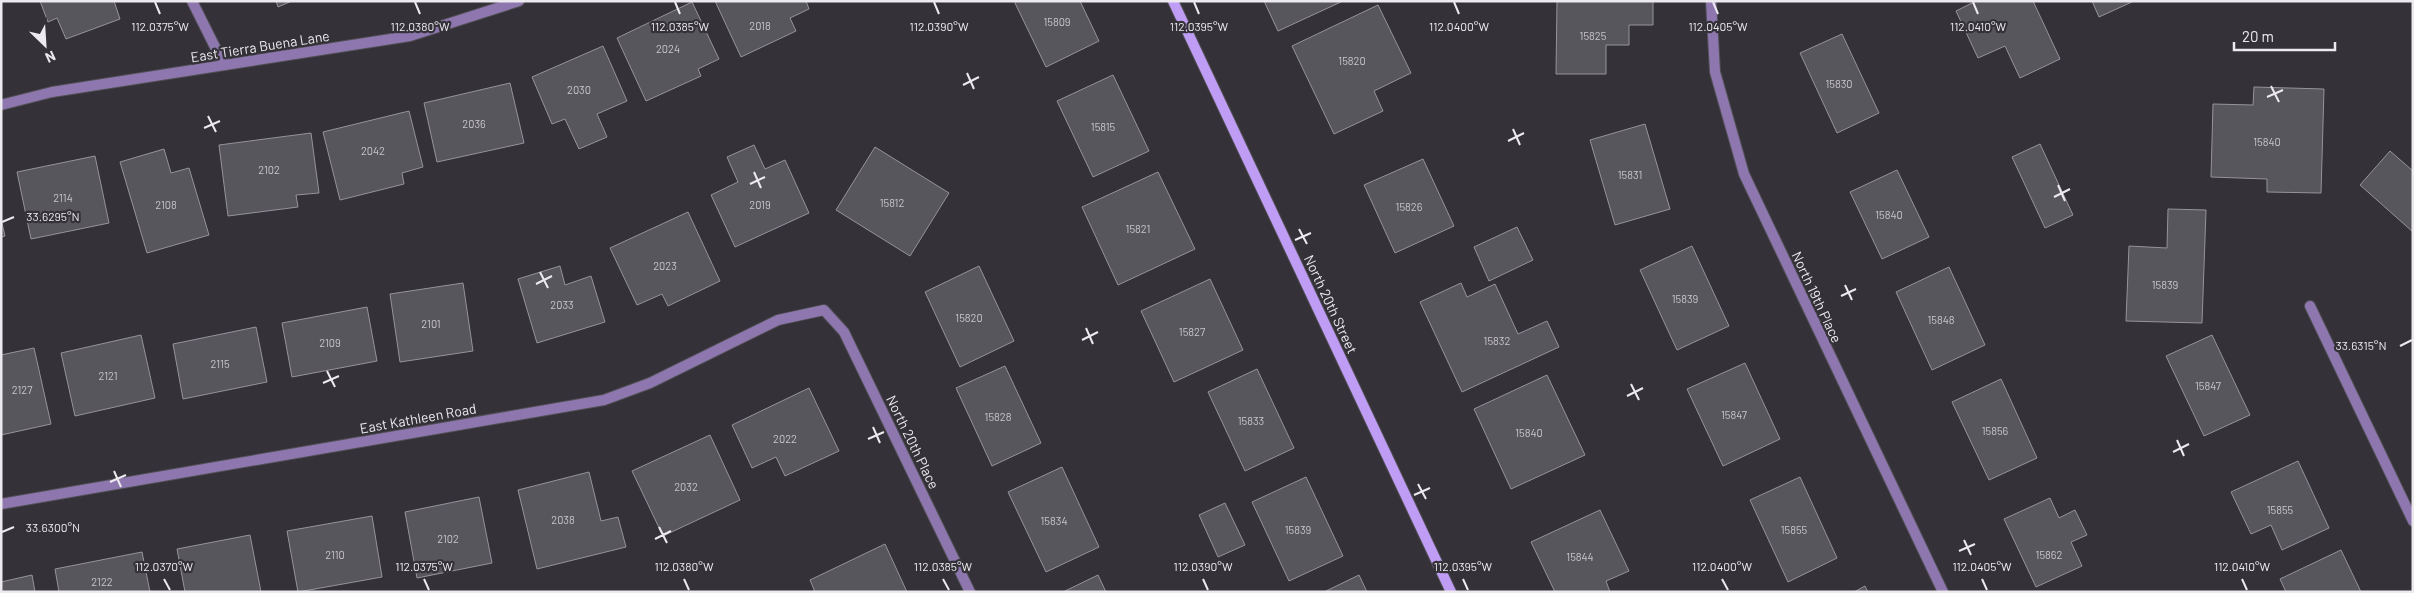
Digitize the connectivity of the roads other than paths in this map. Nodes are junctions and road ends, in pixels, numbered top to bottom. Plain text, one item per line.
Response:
1 (192, 1) edge
2 (519, 1) edge
3 (1173, 1) edge
4 (1711, 1) edge
5 (224, 65) junction
6 (1, 105) edge
7 (2310, 306) dead end
8 (824, 310) joint
9 (1, 504) edge
10 (2413, 521) edge
11 (970, 592) edge
12 (1451, 592) edge
13 (1943, 592) edge

1 - 5 street
2 - 5 street, East Tierra Buena Lane
3 - 12 street, North 20th Street
4 - 13 street, North 19th Place
5 - 6 street, East Tierra Buena Lane
7 - 10 street
8 - 9 street, East Kathleen Road
8 - 11 street, North 20th Place

